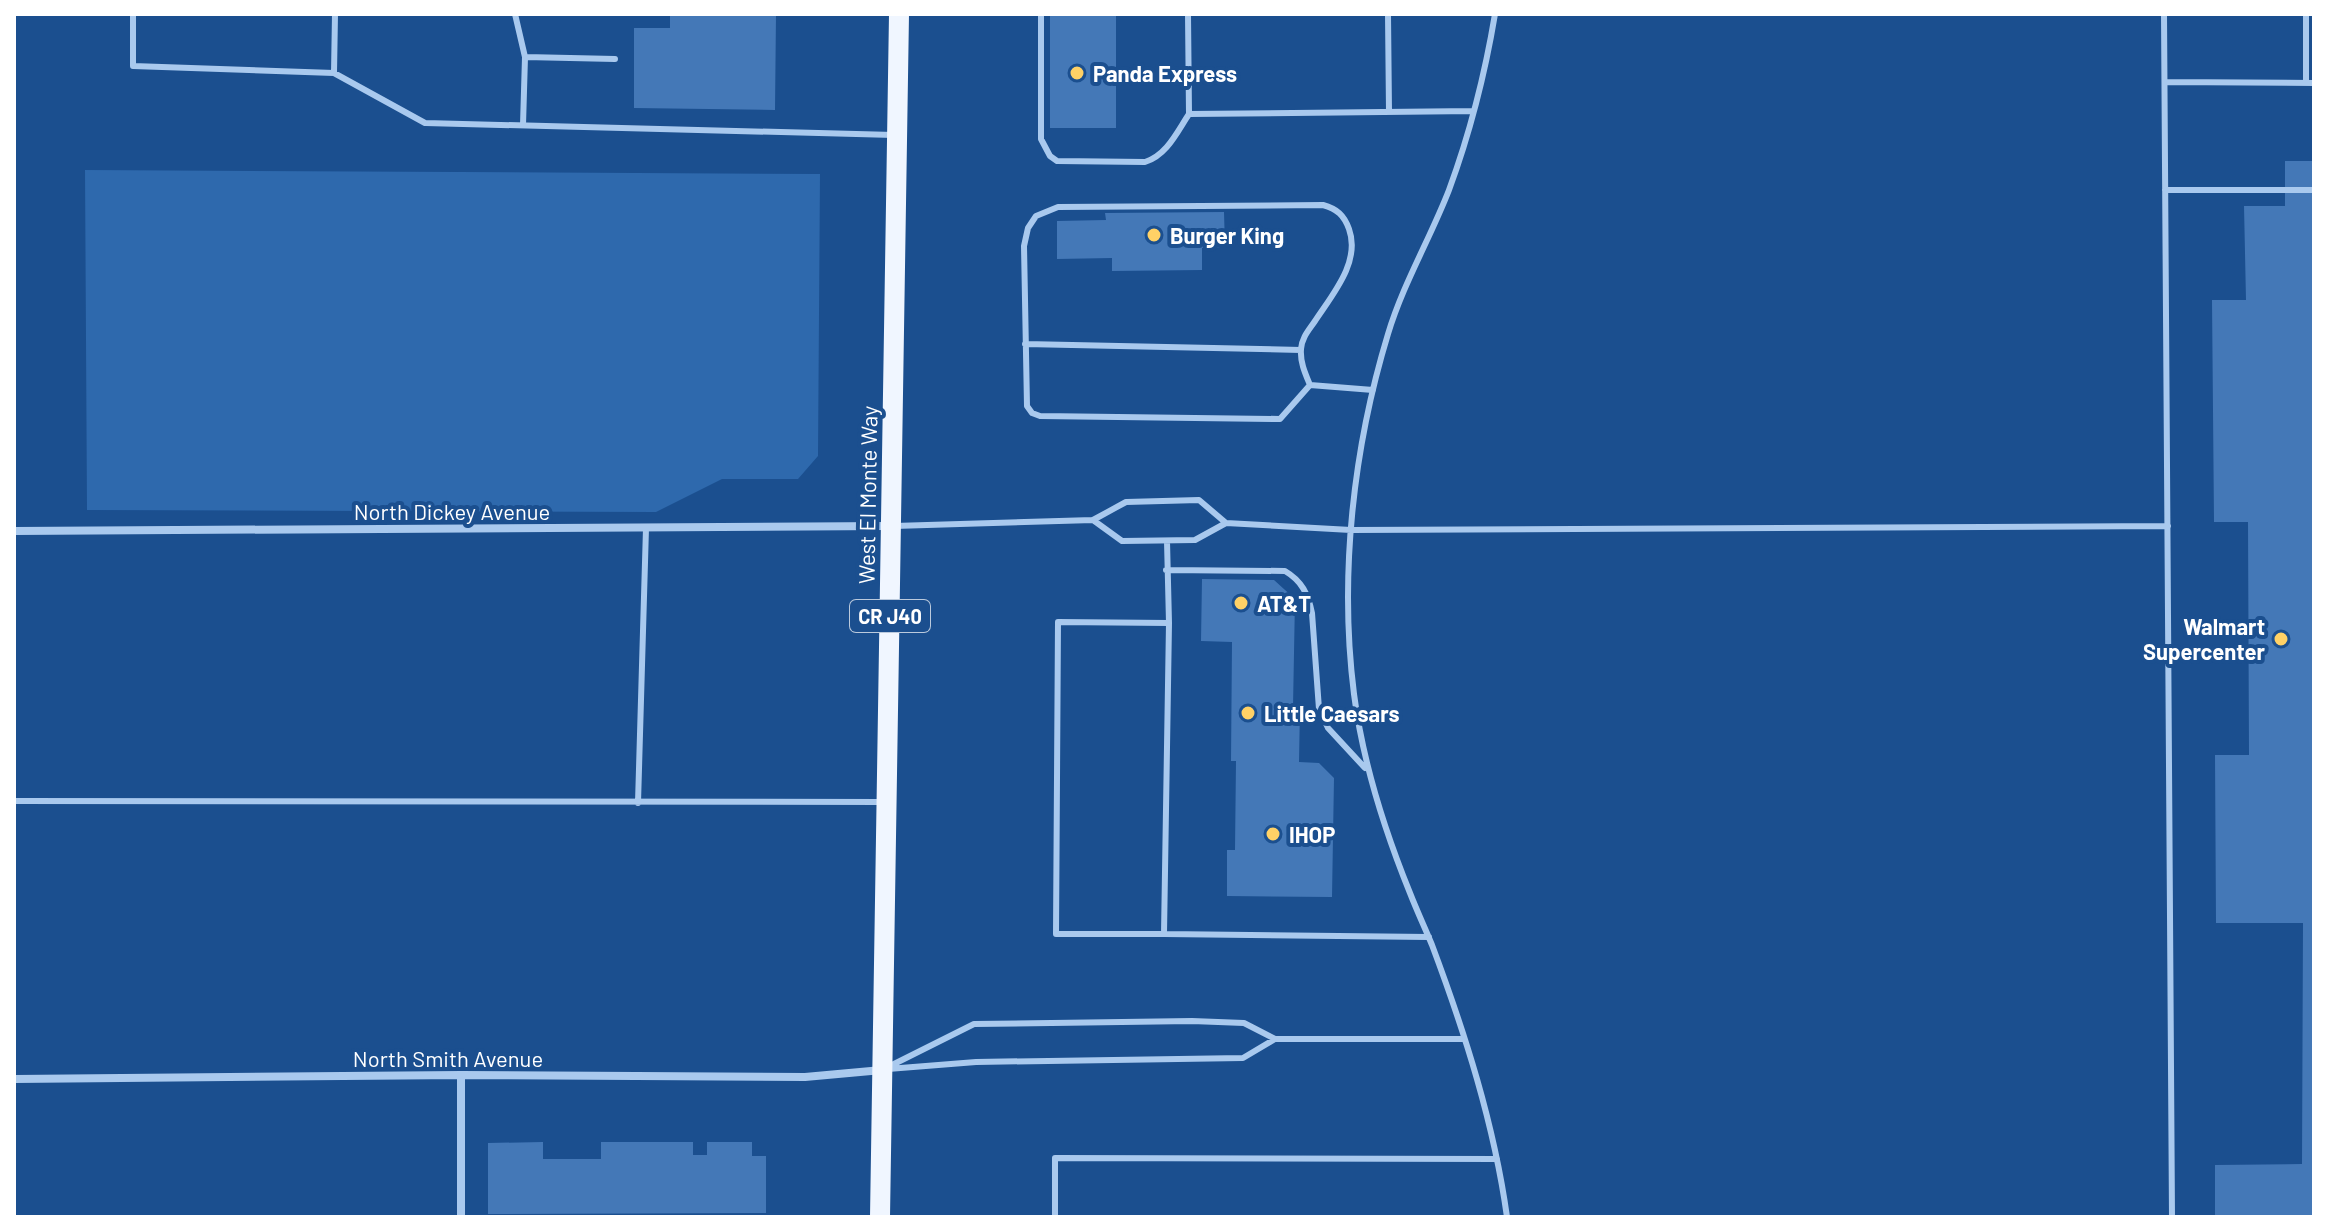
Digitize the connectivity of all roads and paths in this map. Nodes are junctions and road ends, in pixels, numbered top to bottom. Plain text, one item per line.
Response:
1 (133, 14) edge
2 (335, 14) edge
3 (515, 14) edge
4 (899, 14) edge
5 (1041, 14) edge
6 (1188, 14) edge
7 (1388, 14) edge
8 (1495, 14) edge
9 (2164, 14) edge
10 (2306, 14) edge
11 (525, 57) junction
12 (615, 59) dead end
13 (334, 73) junction
14 (2165, 82) junction
15 (2310, 83) edge
16 (1474, 111) junction
17 (1389, 112) junction
18 (1189, 114) junction
19 (523, 125) junction
20 (898, 136) junction
21 (2165, 190) junction
22 (2314, 190) edge
23 (1025, 344) junction
24 (1301, 350) junction
25 (1310, 385) junction
26 (1373, 390) junction
27 (1093, 520) junction
28 (1226, 523) junction
29 (891, 526) junction
30 (2168, 526) junction
31 (646, 528) junction
32 (1351, 530) junction
33 (14, 531) edge
34 (1167, 541) junction
35 (1166, 570) junction
36 (1169, 623) junction
37 (1368, 770) junction
38 (14, 801) edge
39 (887, 802) junction
40 (638, 803) junction
41 (1164, 934) junction
42 (1429, 937) junction
43 (1275, 1039) junction
44 (1464, 1039) junction
45 (882, 1070) junction
46 (461, 1075) junction
47 (14, 1079) edge
48 (1497, 1159) junction
49 (461, 1217) edge
50 (880, 1217) edge
51 (1055, 1217) edge
52 (1507, 1217) edge
53 (2172, 1217) edge

1 - 13 lane
2 - 13 lane
3 - 11 lane
4 - 20 main road, West El Monte Way / CR J40
5 - 18 lane
6 - 18 lane
7 - 17 lane
8 - 16 lane
9 - 14 lane
10 - 15 lane
11 - 12 lane
11 - 19 lane
13 - 19 lane
14 - 15 lane
14 - 21 lane
16 - 17 lane
16 - 26 lane
17 - 18 lane
19 - 20 lane
20 - 29 main road, West El Monte Way / CR J40
21 - 22 lane
21 - 30 lane
23 - 24 lane
23 - 24 lane
23 - 25 lane
24 - 25 lane
25 - 26 lane
26 - 32 lane
27 - 28 lane
27 - 29 lane
27 - 34 lane
28 - 32 lane
28 - 34 lane
29 - 31 street, North Dickey Avenue
29 - 39 main road, West El Monte Way / CR J40
30 - 32 lane
30 - 53 lane
31 - 33 street, North Dickey Avenue
31 - 40 lane
32 - 37 lane
34 - 35 lane
35 - 36 lane
35 - 37 lane
36 - 41 lane
36 - 41 lane
37 - 42 lane
38 - 40 lane
39 - 40 lane
39 - 45 main road, West El Monte Way / CR J40
41 - 42 lane
42 - 44 lane
43 - 44 lane
43 - 45 lane
43 - 45 lane
44 - 48 lane
45 - 46 street, North Smith Avenue
45 - 50 main road, West El Monte Way / CR J40
46 - 47 street, North Smith Avenue
46 - 49 street
48 - 51 lane
48 - 52 lane

